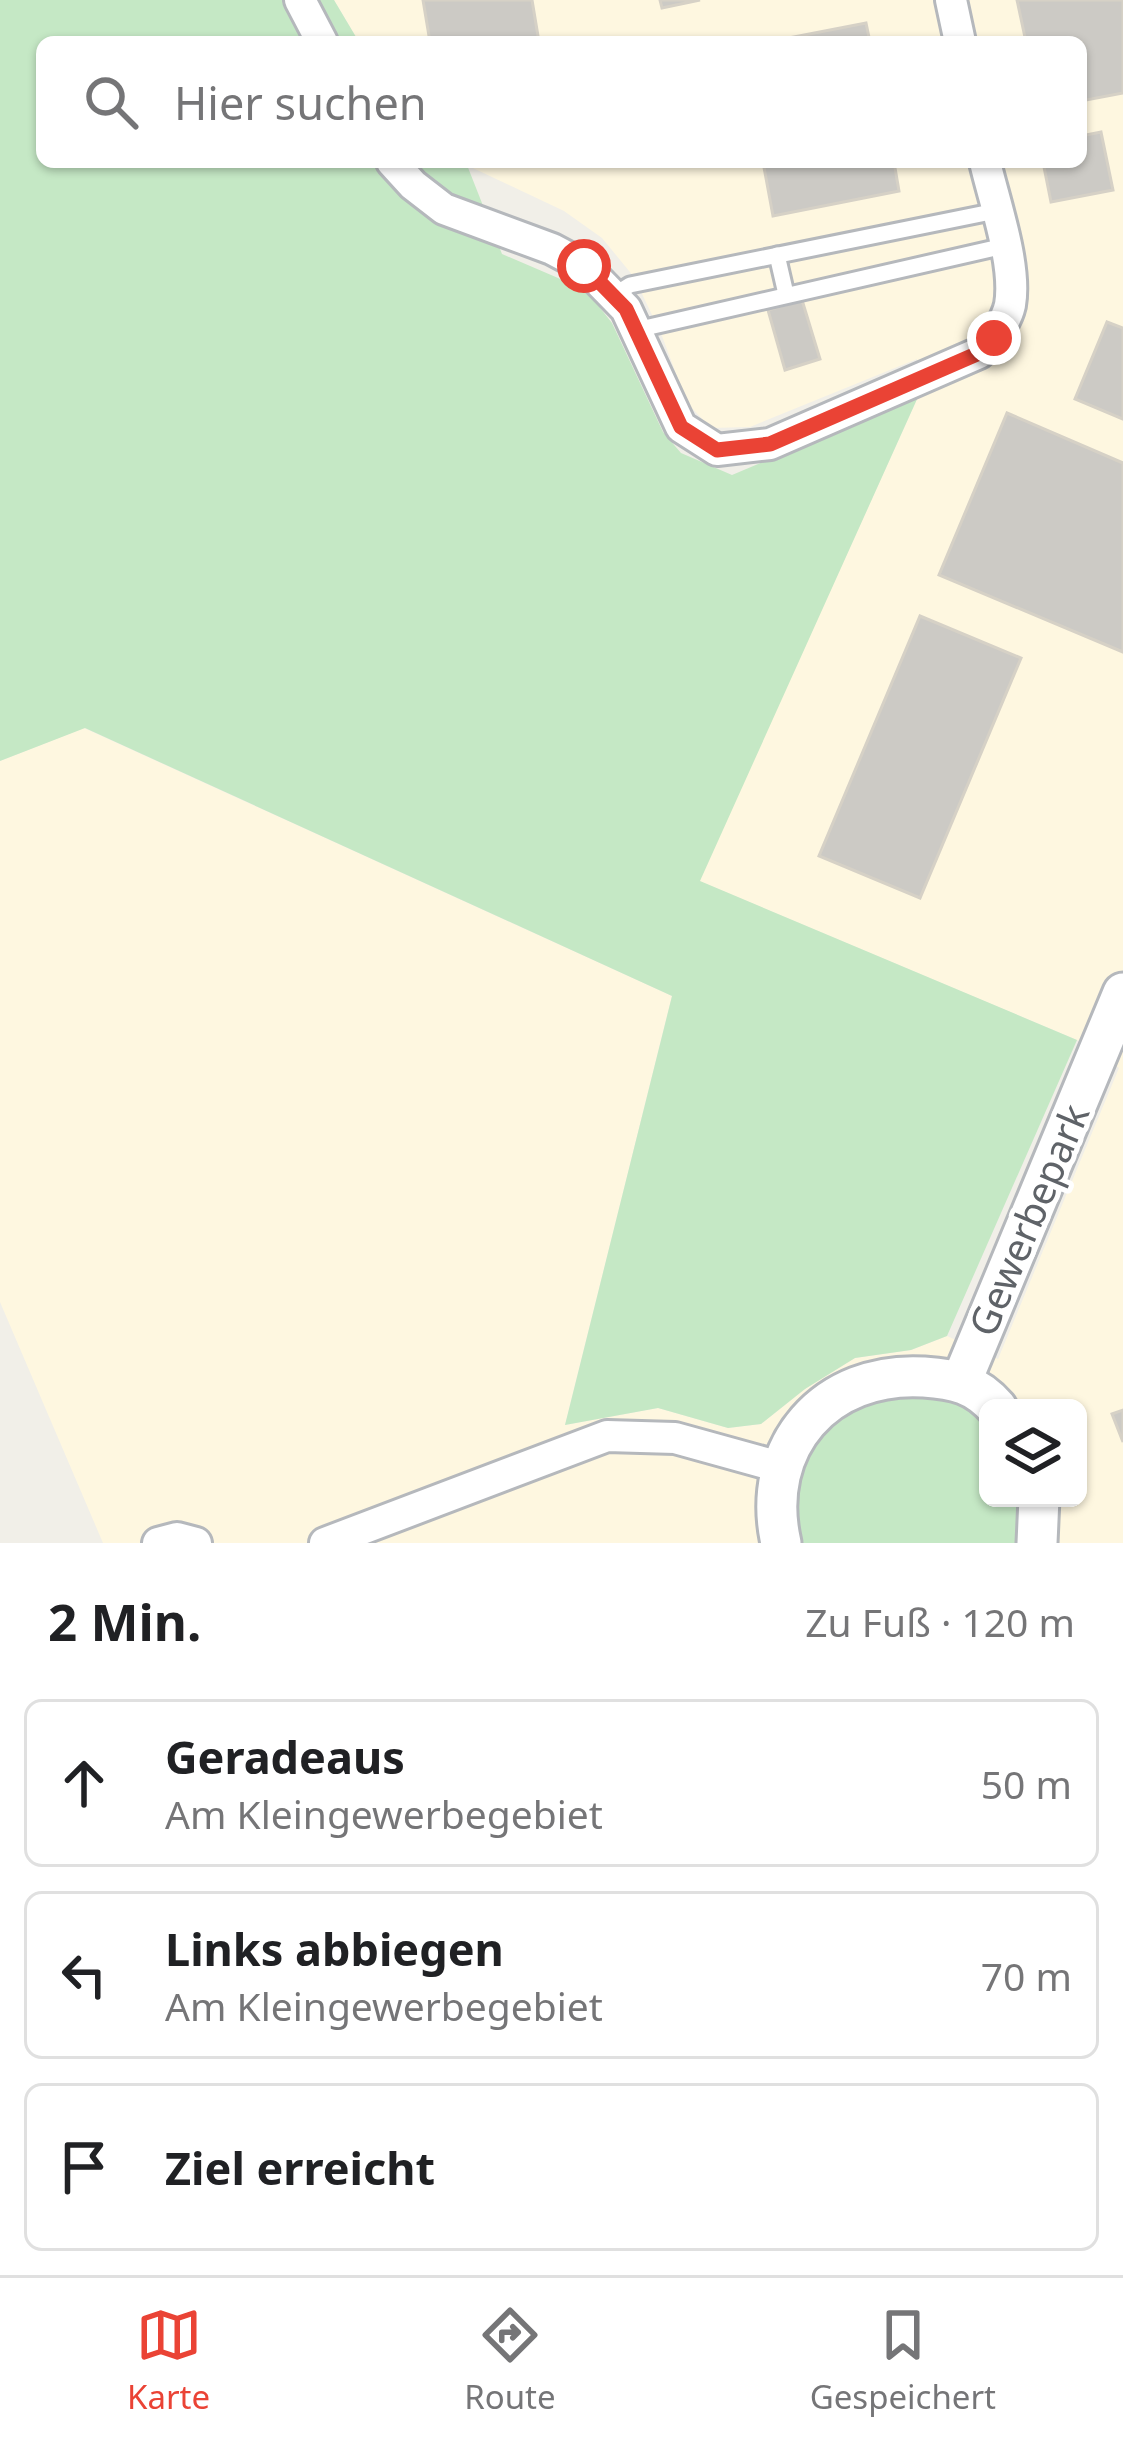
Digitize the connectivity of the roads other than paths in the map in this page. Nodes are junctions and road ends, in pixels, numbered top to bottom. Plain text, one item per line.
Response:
1 (300, 0) edge
2 (951, 0) edge
3 (319, 36) edge
4 (959, 36) edge
5 (397, 168) edge
6 (986, 168) edge
7 (996, 211) junction
8 (1004, 246) junction
9 (777, 255) junction
10 (786, 294) junction
11 (614, 296) junction
12 (636, 330) junction
13 (1123, 992) edge
14 (962, 1380) junction
15 (986, 1399) edge
16 (780, 1467) junction
17 (1039, 1507) edge
18 (158, 1543) edge
19 (196, 1543) edge
20 (325, 1543) edge
21 (781, 1543) edge
22 (1037, 1543) edge

1 - 3 street
2 - 4 street
5 - 11 street
6 - 7 street
7 - 8 street
7 - 9 lane
8 - 10 lane
8 - 12 street
9 - 10 lane
9 - 11 lane
10 - 12 lane
11 - 12 street
13 - 14 street, Gewerbepark
14 - 15 street, Gewerbepark
14 - 16 street, Gewerbepark
16 - 20 street
16 - 21 street
17 - 22 street
18 - 19 street

